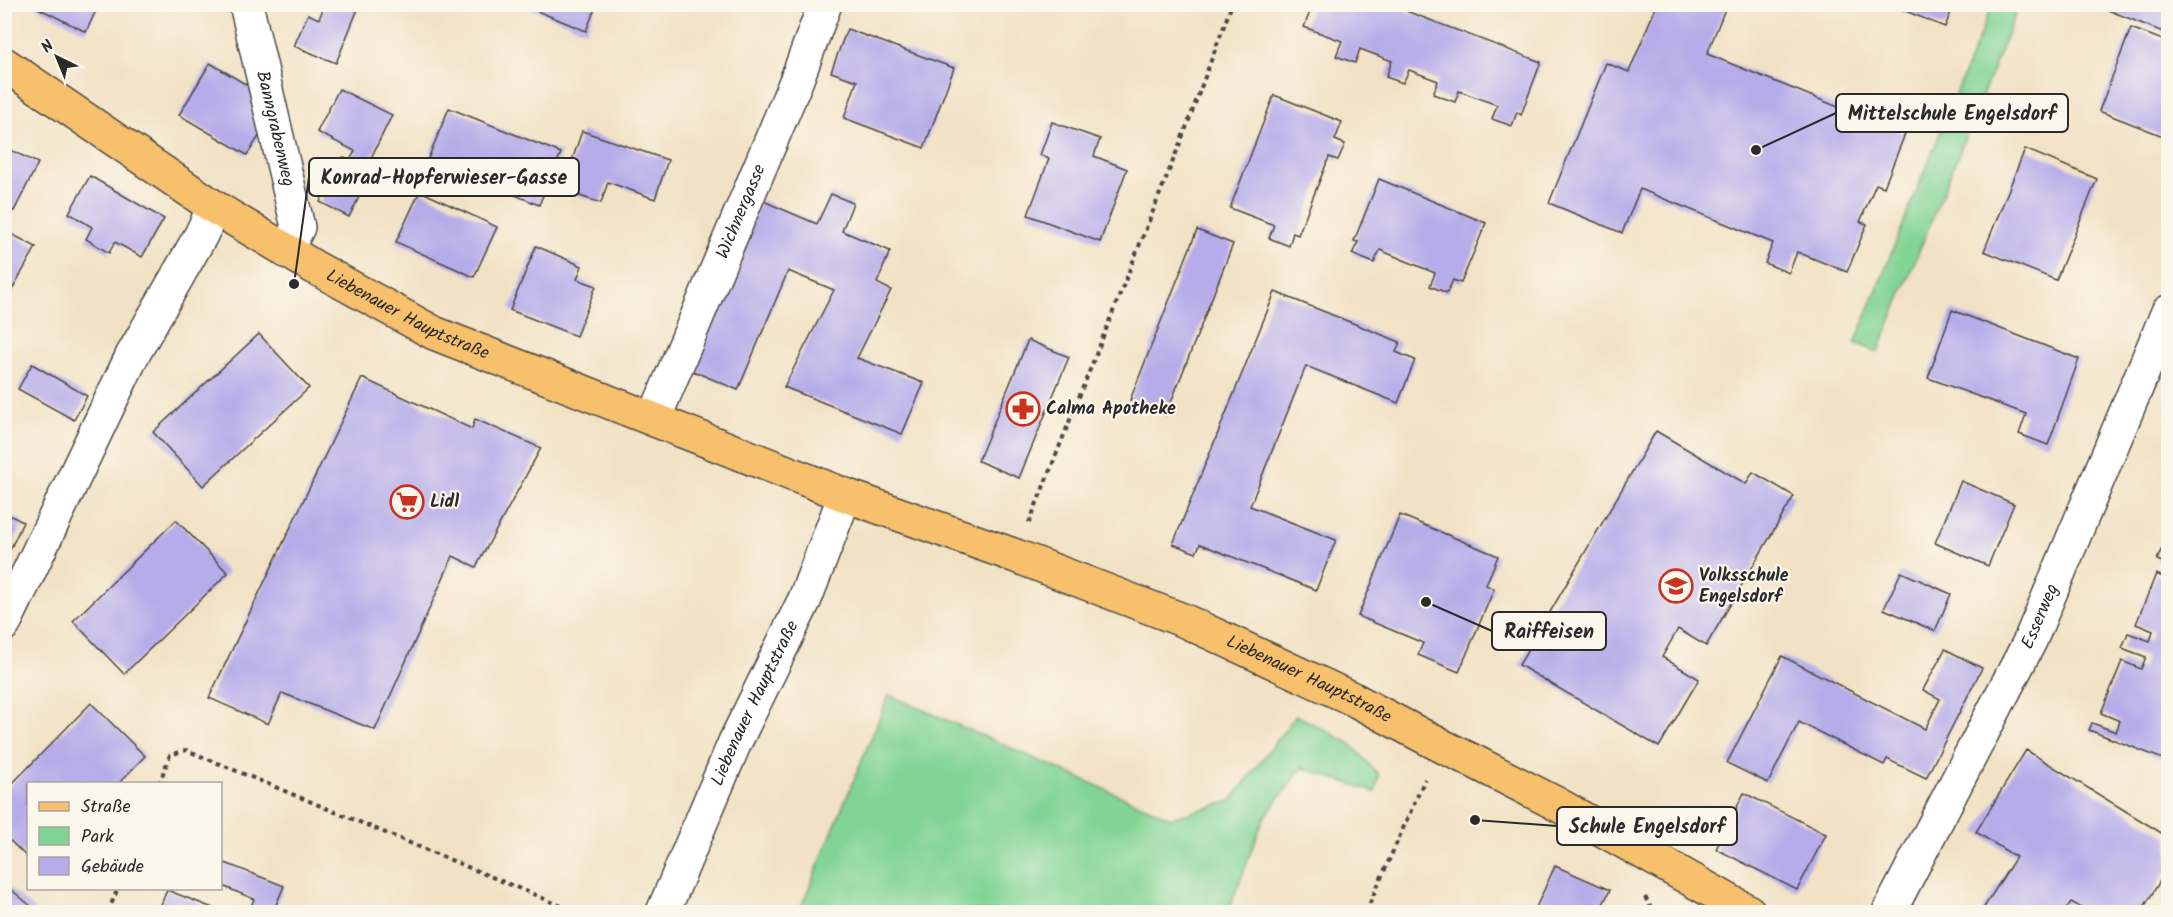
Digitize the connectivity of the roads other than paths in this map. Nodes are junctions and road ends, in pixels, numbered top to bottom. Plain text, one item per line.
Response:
1 (246, 4) edge
2 (825, 4) edge
3 (4, 64) edge
4 (214, 207) junction
5 (286, 251) junction
6 (2169, 312) edge
7 (654, 419) junction
8 (845, 495) junction
9 (4, 624) edge
10 (1731, 908) edge
11 (663, 912) edge
12 (1889, 912) edge

1 - 5 street, Banngrabenweg
2 - 7 street, Wichnergasse
3 - 4 main road, Liebenauer Hauptstraße
4 - 5 main road, Liebenauer Hauptstraße
4 - 9 street
5 - 7 main road, Liebenauer Hauptstraße
6 - 12 street, Esserweg
7 - 8 main road, Liebenauer Hauptstraße
8 - 10 main road, Liebenauer Hauptstraße
8 - 11 street, Liebenauer Hauptstraße

